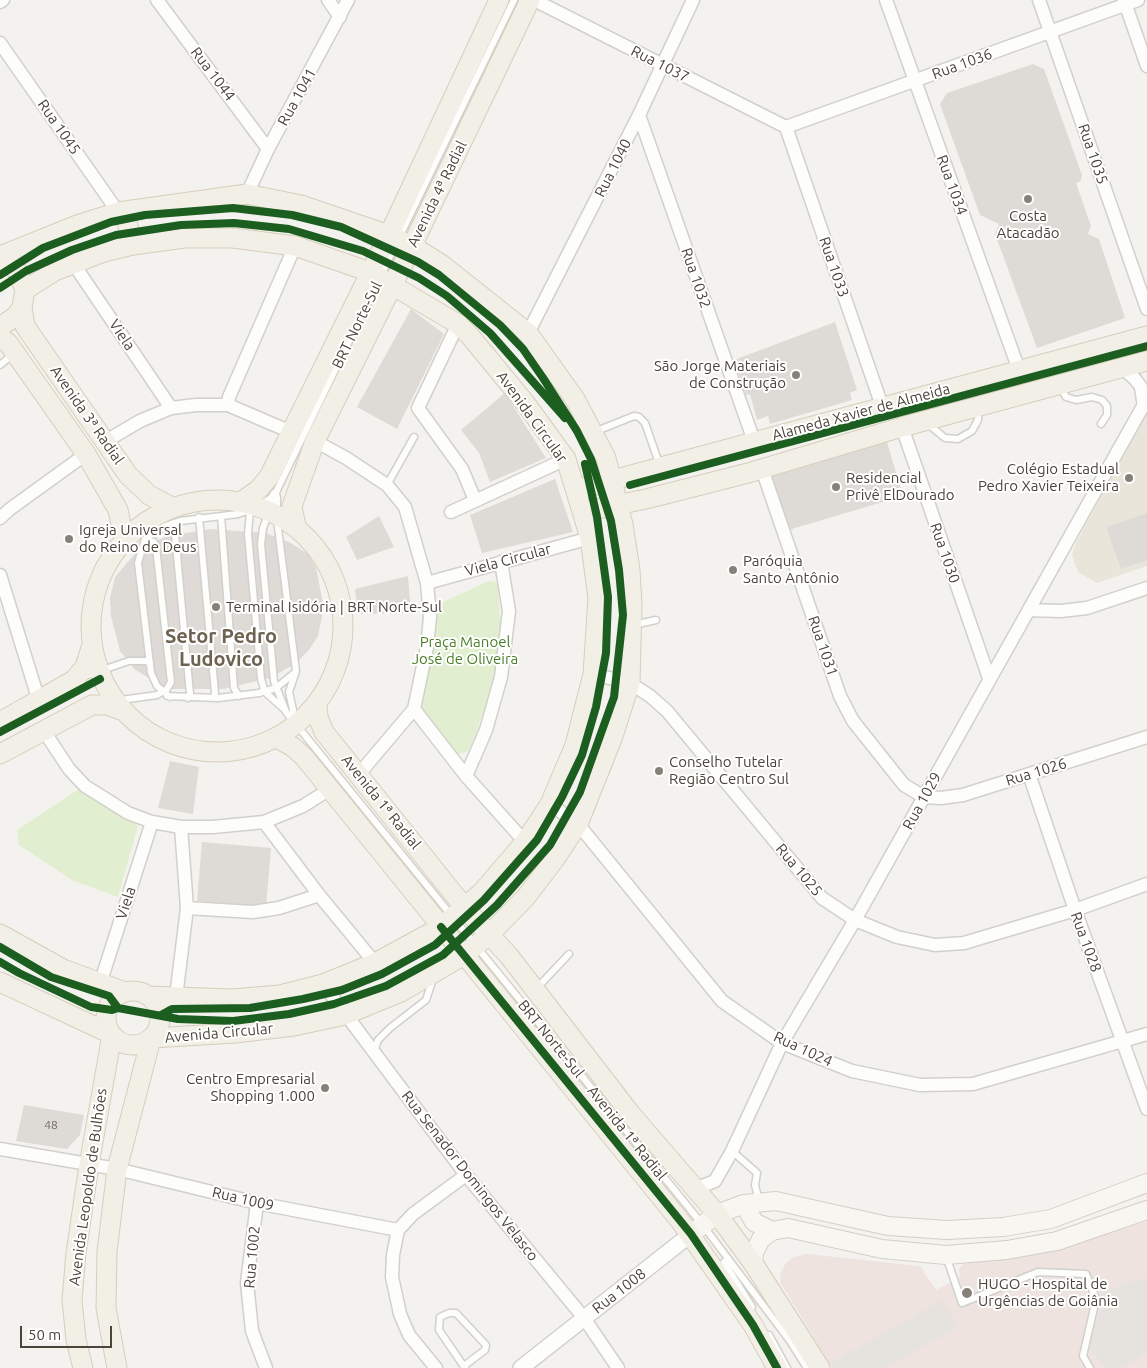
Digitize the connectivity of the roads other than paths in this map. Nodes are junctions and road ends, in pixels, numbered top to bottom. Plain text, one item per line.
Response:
1 (157, 0) edge
2 (328, 0) edge
3 (348, 0) edge
4 (499, 0) edge
5 (514, 0) edge
6 (530, 0) edge
7 (534, 0) edge
8 (693, 0) edge
9 (886, 0) edge
10 (1039, 0) edge
11 (1138, 0) edge
12 (1125, 2) edge
13 (340, 17) junction
14 (1050, 32) junction
15 (0, 42) edge
16 (661, 65) junction
17 (1147, 66) edge
18 (914, 81) junction
19 (639, 115) junction
20 (786, 127) junction
21 (268, 149) junction
22 (247, 194) junction
23 (121, 212) junction
24 (400, 240) junction
25 (133, 245) junction
26 (295, 246) junction
27 (0, 257) edge
28 (73, 263) junction
29 (381, 277) junction
30 (23, 298) junction
31 (1147, 309) edge
32 (458, 324) junction
33 (0, 327) edge
34 (528, 333) junction
35 (0, 336) edge
36 (1147, 336) edge
37 (15, 353) junction
38 (1147, 361) edge
39 (0, 365) edge
40 (1121, 367) junction
41 (1019, 370) junction
42 (1059, 384) junction
43 (1145, 403) edge
44 (228, 405) junction
45 (882, 406) junction
46 (979, 406) junction
47 (171, 408) junction
48 (926, 421) junction
49 (1101, 424) dead end
50 (902, 427) junction
51 (291, 432) junction
52 (593, 432) junction
53 (414, 437) dead end
54 (106, 441) junction
55 (314, 441) junction
56 (754, 441) junction
57 (86, 454) junction
58 (566, 459) junction
59 (660, 467) junction
60 (762, 469) junction
61 (611, 481) junction
62 (387, 485) junction
63 (278, 488) junction
64 (576, 490) junction
65 (475, 500) junction
66 (619, 505) junction
67 (259, 509) junction
68 (451, 512) dead end
69 (583, 512) junction
70 (173, 515) junction
71 (221, 516) junction
72 (199, 517) junction
73 (0, 518) edge
74 (296, 526) junction
75 (158, 530) junction
76 (124, 538) junction
77 (590, 538) junction
78 (145, 539) junction
79 (156, 547) junction
80 (501, 562) junction
81 (0, 575) edge
82 (427, 583) junction
83 (1147, 588) edge
84 (1029, 610) junction
85 (656, 620) dead end
86 (632, 625) junction
87 (91, 648) junction
88 (149, 652) junction
89 (140, 660) junction
90 (150, 663) junction
91 (98, 670) junction
92 (296, 671) junction
93 (593, 674) junction
94 (989, 678) junction
95 (74, 680) junction
96 (630, 683) junction
97 (276, 688) junction
98 (262, 692) junction
99 (160, 693) junction
100 (239, 696) junction
101 (188, 698) junction
102 (214, 698) junction
103 (39, 701) junction
104 (118, 705) junction
105 (317, 705) junction
106 (414, 709) junction
107 (292, 718) junction
108 (0, 722) edge
109 (44, 731) junction
110 (1147, 737) edge
111 (277, 738) junction
112 (0, 754) edge
113 (359, 774) junction
114 (1029, 774) junction
115 (466, 776) junction
116 (330, 789) junction
117 (924, 797) junction
118 (550, 804) junction
119 (152, 822) junction
120 (264, 822) junction
121 (578, 824) junction
122 (181, 826) junction
123 (525, 842) junction
124 (1147, 884) edge
125 (318, 895) junction
126 (187, 908) junction
127 (1075, 910) junction
128 (453, 917) junction
129 (855, 920) junction
130 (0, 934) edge
131 (476, 945) junction
132 (569, 954) dead end
133 (375, 963) junction
134 (434, 974) junction
135 (0, 982) edge
136 (100, 984) junction
137 (323, 984) junction
138 (535, 990) junction
139 (126, 992) junction
140 (149, 996) junction
141 (176, 997) junction
142 (344, 1015) junction
143 (1147, 1034) edge
144 (112, 1035) junction
145 (151, 1039) junction
146 (1123, 1042) junction
147 (782, 1043) junction
148 (373, 1053) junction
149 (1147, 1109) edge
150 (0, 1149) edge
151 (732, 1151) junction
152 (89, 1165) junction
153 (117, 1169) junction
154 (466, 1176) junction
155 (1147, 1183) edge
156 (697, 1188) junction
157 (257, 1203) junction
158 (752, 1203) junction
159 (1147, 1210) edge
160 (704, 1224) junction
161 (1003, 1227) junction
162 (398, 1230) junction
163 (772, 1231) junction
164 (946, 1255) junction
165 (753, 1262) junction
166 (757, 1316) dead end
167 (584, 1318) junction
168 (767, 1332) dead end
169 (464, 1367) edge
170 (83, 1368) edge
171 (117, 1368) edge
172 (266, 1368) edge
173 (436, 1368) edge
174 (521, 1368) edge
175 (618, 1368) edge
176 (777, 1368) edge
177 (788, 1368) edge
178 (807, 1368) edge
179 (820, 1368) edge
180 (1090, 1368) edge

1 - 21 street, Rua 1044
2 - 13 street
3 - 13 street, Rua 1041
4 - 24 main road, Avenida 4ª Radial
5 - 24 lane
6 - 24 main road, Avenida 4ª Radial
7 - 16 street, Rua 1037
8 - 16 street, Rua 1040
9 - 18 street, Rua 1034
10 - 14 street, Rua 1035
11 - 12 street, Rua 1036
12 - 14 street, Rua 1036
12 - 17 street
13 - 21 street, Rua 1041
14 - 18 street, Rua 1036
14 - 31 street, Rua 1035
15 - 23 street, Rua 1045
16 - 19 street, Rua 1040
16 - 20 street, Rua 1037
18 - 20 street, Rua 1036
18 - 41 street, Rua 1034
19 - 34 street, Rua 1040
19 - 56 street, Rua 1032
20 - 45 street, Rua 1033
21 - 22 street, Rua 1041
22 - 23 main road, Avenida Circular
22 - 24 main road, Avenida Circular
23 - 25 main road
23 - 27 main road, Avenida Circular
24 - 29 main road, Avenida 4ª Radial
24 - 29 main road, Avenida 4ª Radial
24 - 34 main road, Avenida Circular
25 - 26 main road, Avenida Circular
25 - 28 main road, Avenida Circular
26 - 29 main road, Avenida Circular
26 - 44 street
27 - 30 main road, Avenida 3ª Radial
28 - 30 main road, Avenida Circular
28 - 47 street, Viela
29 - 32 main road, Avenida Circular
29 - 51 main road, Avenida 4ª Radial
29 - 55 main road, Avenida 4ª Radial
29 - 63 lane, BRT Norte-Sul
30 - 33 main road, Avenida Circular
30 - 54 main road, Avenida 3ª Radial
32 - 58 main road, Avenida Circular
32 - 65 street
34 - 52 main road, Avenida Circular
35 - 37 main road, Avenida 3ª Radial
36 - 41 main road, Alameda Xavier de Almeida
37 - 39 lane
37 - 57 main road, Avenida 3ª Radial
38 - 40 main road, Alameda Xavier de Almeida
40 - 42 main road, Alameda Xavier de Almeida
40 - 43 street, Rua 1029
41 - 45 main road, Alameda Xavier de Almeida
42 - 46 main road, Alameda Xavier de Almeida
42 - 49 lane
43 - 84 street, Rua 1029
44 - 47 street
44 - 51 street
45 - 56 main road, Alameda Xavier de Almeida
46 - 48 main road, Alameda Xavier de Almeida
46 - 48 lane
47 - 54 street
48 - 50 main road, Alameda Xavier de Almeida
50 - 60 main road, Alameda Xavier de Almeida
50 - 94 street, Rua 1030
51 - 67 main road, Avenida 4ª Radial
52 - 59 lane
52 - 61 main road, Avenida Circular
53 - 62 lane
54 - 70 main road, Avenida 3ª Radial
55 - 62 street
55 - 74 main road, Avenida 4ª Radial
56 - 59 main road, Alameda Xavier de Almeida
57 - 73 street
57 - 76 main road, Avenida 3ª Radial
58 - 64 main road, Avenida Circular
58 - 65 street
59 - 61 main road, Alameda Xavier de Almeida
60 - 66 main road, Alameda Xavier de Almeida
60 - 117 street, Rua 1031
61 - 64 main road, Alameda Xavier de Almeida
61 - 66 main road, Avenida Circular
62 - 82 street
63 - 67 lane
63 - 67 lane
64 - 69 main road, Avenida Circular
65 - 68 street
66 - 69 main road, Alameda Xavier de Almeida
66 - 86 main road, Avenida Circular
67 - 70 main road
67 - 71 lane
67 - 74 main road
67 - 92 lane
67 - 97 lane
67 - 98 lane
69 - 77 main road, Avenida Circular
70 - 72 lane
70 - 75 lane
70 - 76 main road
70 - 101 lane
71 - 72 lane
71 - 100 lane
72 - 102 lane
74 - 105 main road
75 - 78 lane
75 - 79 lane
76 - 87 main road
77 - 80 street, Viela Circular
77 - 93 main road, Avenida Circular
78 - 79 lane
78 - 88 lane
79 - 99 lane
80 - 82 street, Viela Circular
80 - 115 street
81 - 103 street
82 - 106 street
83 - 84 street
84 - 94 street, Rua 1029
85 - 86 lane
86 - 96 main road, Avenida Circular
87 - 91 main road
87 - 95 main road
88 - 89 lane
88 - 90 lane
89 - 90 lane
89 - 91 lane
90 - 99 lane
91 - 95 lane
91 - 104 main road
92 - 97 lane
92 - 107 lane
93 - 96 street, Rua 1025
93 - 118 main road, Avenida Circular
94 - 117 street, Rua 1029
95 - 103 main road
96 - 121 main road, Avenida Circular
96 - 129 street, Rua 1025
97 - 98 lane
97 - 107 lane
98 - 100 lane
98 - 107 lane
99 - 101 lane
99 - 104 lane
100 - 102 lane
101 - 102 lane
103 - 108 main road
104 - 109 main road
104 - 111 main road
105 - 107 main road
105 - 113 main road, Avenida 1ª Radial
106 - 113 street
106 - 115 street
107 - 111 main road
107 - 128 lane
109 - 112 main road
109 - 119 street
110 - 114 street, Rua 1026
111 - 116 main road, Avenida 1ª Radial
113 - 128 main road, Avenida 1ª Radial
114 - 117 street, Rua 1026
114 - 127 street, Rua 1028
115 - 123 street
116 - 120 street
116 - 128 main road, Avenida 1ª Radial
117 - 129 street, Rua 1029
118 - 121 street, Rua 1024
118 - 123 main road, Avenida Circular
119 - 122 street
119 - 136 street, Viela
120 - 122 street
120 - 125 street
121 - 131 main road, Avenida Circular
121 - 147 street, Rua 1024
122 - 126 street
123 - 128 main road, Avenida Circular
124 - 127 street, Rua 1025
125 - 126 street
125 - 133 street
126 - 141 street
127 - 129 street, Rua 1025
127 - 146 street, Rua 1028
128 - 131 main road, Avenida 1ª Radial
128 - 131 main road, Avenida 1ª Radial
128 - 133 main road, Avenida Circular
129 - 147 street, Rua 1029
130 - 136 main road
131 - 134 main road, Avenida Circular
131 - 138 main road, Avenida 1ª Radial
131 - 160 main road, Avenida 1ª Radial
132 - 138 lane
133 - 137 main road, Avenida Circular
134 - 142 main road, Avenida Circular
134 - 148 lane
135 - 144 main road
136 - 139 main road
137 - 141 main road, Avenida Circular
137 - 142 street, Rua Senador Domingos Velasco
138 - 156 main road, Avenida 1ª Radial
139 - 140 main road
139 - 144 main road
140 - 141 main road, Avenida Circular
140 - 145 main road
142 - 145 main road, Avenida Circular
142 - 148 street, Rua Senador Domingos Velasco
143 - 146 street, Rua 1024
144 - 145 main road
144 - 152 main road, Avenida Leopoldo de Bulhões
145 - 153 main road, Avenida Leopoldo de Bulhões
146 - 147 street, Rua 1024
146 - 149 street, Rua 1028
147 - 151 street, Rua 1029
148 - 154 street, Rua Senador Domingos Velasco
150 - 152 street, Rua 1009
151 - 156 street, Rua 1029
151 - 158 lane
152 - 153 street, Rua 1009
152 - 170 main road, Avenida Leopoldo de Bulhões
153 - 157 street, Rua 1009
153 - 171 main road, Avenida Leopoldo de Bulhões
154 - 162 street
154 - 167 street, Rua Senador Domingos Velasco
155 - 161 main road
156 - 160 main road, Avenida 1ª Radial
157 - 162 street, Rua 1009
157 - 172 street, Rua 1002
158 - 160 main road
158 - 161 main road
158 - 163 main road
159 - 164 main road
160 - 165 main road, Avenida 1ª Radial
160 - 166 lane
160 - 167 street, Rua 1008
160 - 176 main road, Avenida 1ª Radial
160 - 178 lane
161 - 164 main road
162 - 173 street
163 - 164 main road
163 - 165 main road
164 - 180 lane
165 - 179 main road, Avenida 1ª Radial
167 - 174 street, Rua 1008
167 - 175 street, Rua Senador Domingos Velasco
168 - 177 lane
169 - 169 lane

